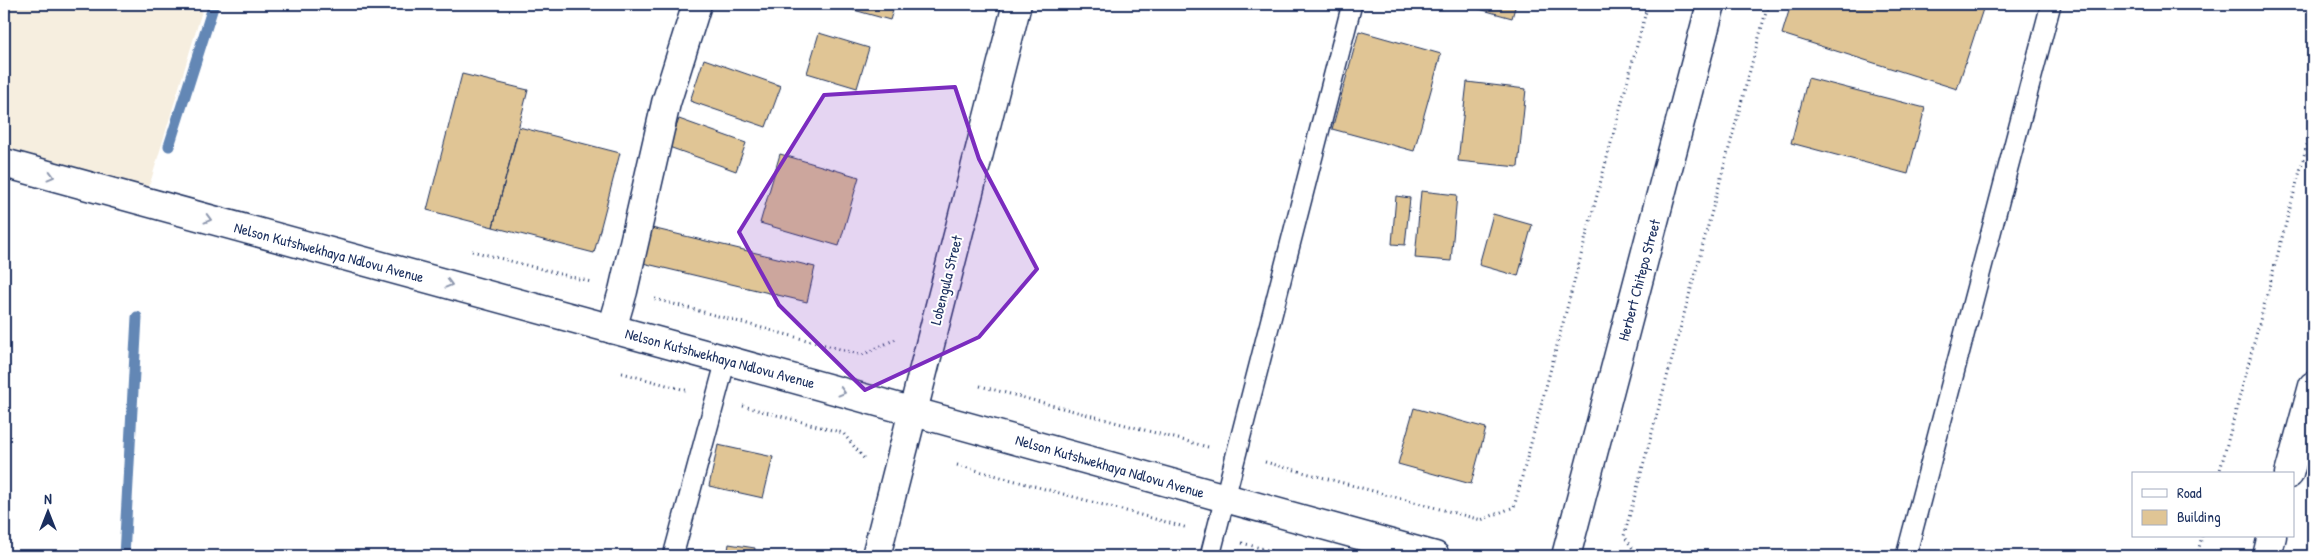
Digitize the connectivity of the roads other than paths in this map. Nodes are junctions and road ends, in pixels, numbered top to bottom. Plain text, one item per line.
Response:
1 (697, 4) edge
2 (1017, 4) edge
3 (1352, 4) edge
4 (1711, 4) edge
5 (2051, 4) edge
6 (4, 163) edge
7 (612, 329) junction
8 (726, 360) junction
9 (2313, 386) edge
10 (913, 411) junction
11 (2290, 472) edge
12 (1225, 498) junction
13 (2272, 538) edge
14 (673, 556) edge
15 (876, 556) edge
16 (1210, 556) edge
17 (1435, 556) edge
18 (1566, 556) edge
19 (1906, 556) edge
20 (2267, 556) edge

1 - 7 street
2 - 10 street, Lobengula Street
3 - 12 lane
4 - 18 street, Herbert Chitepo Street
5 - 19 lane
6 -> 7 street, Nelson Kutshwekhaya Ndlovu Avenue
7 - 8 street, Nelson Kutshwekhaya Ndlovu Avenue
8 -> 10 street, Nelson Kutshwekhaya Ndlovu Avenue
8 - 14 lane
9 - 11 street
10 - 12 street, Nelson Kutshwekhaya Ndlovu Avenue
10 - 15 street, Lobengula Street
12 - 16 lane
12 - 17 street, Nelson Kutshwekhaya Ndlovu Avenue
13 - 20 street

